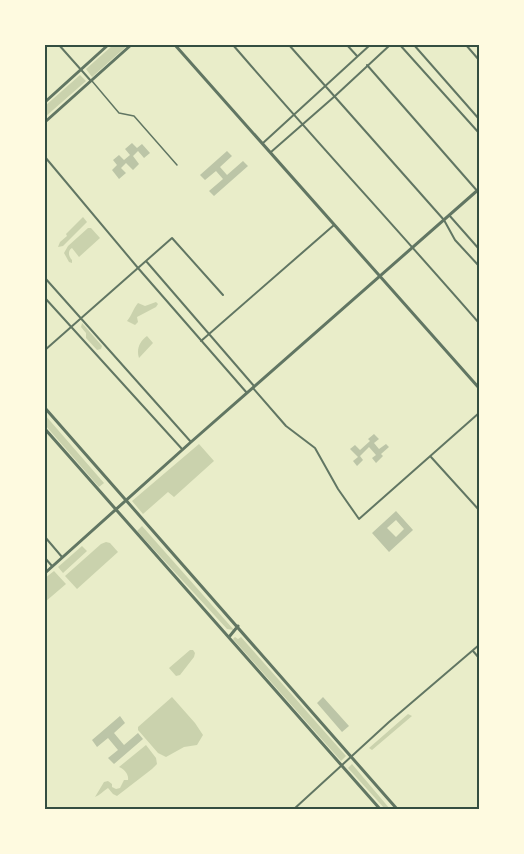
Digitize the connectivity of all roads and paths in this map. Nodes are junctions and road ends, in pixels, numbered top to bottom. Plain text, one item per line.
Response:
1 (59, 45) edge
2 (108, 45) edge
3 (131, 45) edge
4 (175, 45) edge
5 (233, 45) edge
6 (289, 45) edge
7 (347, 45) edge
8 (370, 45) edge
9 (390, 45) edge
10 (400, 45) edge
11 (414, 45) edge
12 (466, 45) edge
13 (357, 57) junction
14 (479, 60) edge
15 (367, 65) junction
16 (80, 70) junction
17 (91, 81) junction
18 (326, 86) junction
19 (335, 96) junction
20 (45, 102) edge
21 (294, 116) junction
22 (479, 119) edge
23 (45, 122) edge
24 (302, 124) junction
25 (479, 133) edge
26 (263, 143) junction
27 (271, 152) junction
28 (45, 157) edge
29 (177, 165) dead end
30 (478, 191) edge
31 (449, 215) junction
32 (444, 220) junction
33 (334, 224) junction
34 (413, 247) junction
35 (479, 249) edge
36 (146, 261) junction
37 (479, 266) edge
38 (138, 268) junction
39 (380, 276) junction
40 (45, 278) edge
41 (223, 296) dead end
42 (45, 298) edge
43 (81, 318) junction
44 (479, 323) edge
45 (71, 326) junction
46 (209, 334) junction
47 (201, 342) junction
48 (45, 350) edge
49 (254, 387) junction
50 (479, 388) edge
51 (247, 393) junction
52 (45, 408) edge
53 (479, 414) edge
54 (45, 429) edge
55 (191, 442) junction
56 (183, 450) junction
57 (430, 456) junction
58 (127, 500) junction
59 (116, 510) junction
60 (479, 510) edge
61 (45, 537) edge
62 (62, 557) junction
63 (45, 558) edge
64 (52, 566) junction
65 (45, 573) edge
66 (238, 626) junction
67 (229, 638) junction
68 (479, 645) edge
69 (473, 651) junction
70 (479, 658) edge
71 (351, 756) junction
72 (341, 765) junction
73 (294, 809) edge
74 (380, 809) edge
75 (397, 809) edge

1 - 16 street
2 - 16 street
3 - 17 street
4 - 26 street
5 - 21 street
6 - 18 street
7 - 13 street
8 - 13 street
9 - 15 street
10 - 25 street
11 - 22 street
12 - 14 street
13 - 18 street
15 - 19 street
15 - 30 street
16 - 17 street
16 - 20 street
17 - 23 street
17 - 29 lane
18 - 19 street
18 - 21 street
19 - 24 street
19 - 32 street
21 - 24 street
21 - 26 street
24 - 27 street
24 - 34 street
26 - 27 street
27 - 33 street
28 - 38 street
30 - 31 street
31 - 32 street
31 - 35 street
32 - 34 street
32 - 37 street
33 - 39 street
33 - 46 street
34 - 39 street
34 - 44 street
36 - 38 street
36 - 41 street
36 - 46 street
38 - 43 street
38 - 47 street
39 - 49 street
39 - 50 street
40 - 43 street
42 - 45 street
43 - 45 street
43 - 55 street
45 - 48 street
45 - 56 street
46 - 47 street
46 - 49 street
47 - 51 street
49 - 51 street
49 - 57 street
51 - 55 street
52 - 58 street
53 - 57 street
54 - 59 street
55 - 56 street
56 - 58 street
57 - 60 street
58 - 59 street
58 - 66 street
59 - 62 street
59 - 67 street
61 - 62 street
62 - 64 street
63 - 64 street
64 - 65 street
66 - 67 street
66 - 71 street
67 - 72 street
68 - 69 street
69 - 70 street
69 - 71 street
71 - 72 street
71 - 75 street
72 - 73 street
72 - 74 street

